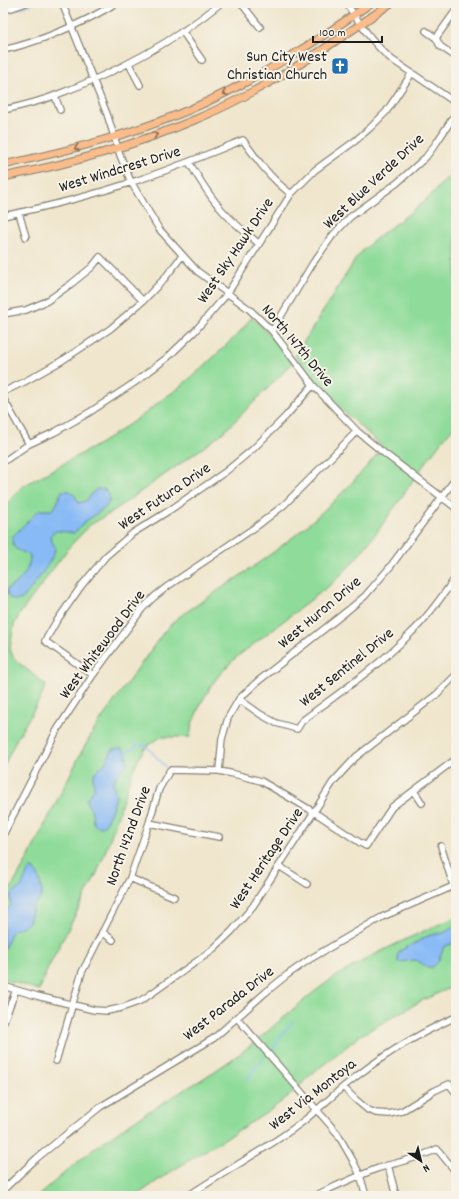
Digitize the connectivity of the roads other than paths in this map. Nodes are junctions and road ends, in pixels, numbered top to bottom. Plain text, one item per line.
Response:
1 (26, 3) edge
2 (62, 3) edge
3 (116, 3) edge
4 (221, 3) edge
5 (241, 3) edge
6 (346, 3) edge
7 (371, 3) edge
8 (391, 3) edge
9 (456, 10) edge
10 (3, 11) edge
11 (357, 20) junction
12 (72, 26) junction
13 (260, 27) dead end
14 (182, 31) junction
15 (426, 31) dead end
16 (436, 38) junction
17 (3, 50) edge
18 (456, 57) edge
19 (202, 60) dead end
20 (129, 64) junction
21 (412, 73) junction
22 (94, 80) junction
23 (140, 85) dead end
24 (55, 96) junction
25 (456, 103) edge
26 (3, 110) edge
27 (60, 110) dead end
28 (456, 113) edge
29 (116, 142) junction
30 (189, 162) junction
31 (3, 165) edge
32 (3, 177) edge
33 (131, 182) junction
34 (291, 194) junction
35 (19, 213) junction
36 (3, 216) edge
37 (26, 237) dead end
38 (258, 243) junction
39 (182, 256) junction
40 (227, 294) junction
41 (143, 301) junction
42 (3, 314) edge
43 (272, 331) junction
44 (313, 385) junction
45 (3, 392) edge
46 (3, 398) edge
47 (357, 431) junction
48 (29, 444) junction
49 (3, 462) edge
50 (456, 478) edge
51 (442, 497) junction
52 (456, 508) edge
53 (456, 577) edge
54 (94, 675) junction
55 (456, 675) edge
56 (239, 699) junction
57 (456, 759) edge
58 (219, 771) junction
59 (414, 791) junction
60 (422, 803) dead end
61 (314, 812) junction
62 (149, 823) junction
63 (3, 835) edge
64 (219, 837) dead end
65 (441, 846) dead end
66 (279, 866) junction
67 (130, 878) junction
68 (307, 884) dead end
69 (455, 885) edge
70 (174, 897) dead end
71 (102, 932) junction
72 (113, 940) dead end
73 (3, 986) edge
74 (16, 990) junction
75 (73, 1006) junction
76 (456, 1017) edge
77 (237, 1018) junction
78 (3, 1023) edge
79 (56, 1061) dead end
80 (344, 1087) junction
81 (456, 1093) edge
82 (317, 1109) junction
83 (388, 1166) junction
84 (456, 1172) edge
85 (360, 1175) junction
86 (3, 1190) edge
87 (196, 1194) edge
88 (188, 1196) edge
89 (314, 1196) edge
90 (366, 1196) edge
91 (396, 1196) edge

1 - 10 street
2 - 12 street, North 147th Drive
3 - 12 street
4 - 14 street
5 - 13 street
6 - 11 street
7 - 11 main road
8 - 11 main road
9 - 16 street
11 - 21 street
11 -> 29 main road
29 -> 11 main road
12 - 17 street
12 - 22 street, North 147th Drive
14 - 19 street
14 - 20 street
15 - 16 street
16 - 18 street
20 - 22 street
20 - 23 street
21 - 25 street
21 - 34 street, West Sky Hawk Drive
22 - 24 street
22 - 29 street, North 147th Drive
24 - 26 street
24 - 27 street
28 - 43 street, West Blue Verde Drive
29 -> 31 main road
29 - 32 main road
29 - 33 street, North 147th Drive
30 - 33 street, West Windcrest Drive
30 - 34 street, West Windcrest Drive
30 - 38 street
33 - 35 street, West Windcrest Drive
33 - 39 street, North 147th Drive
34 - 38 street, West Sky Hawk Drive
35 - 36 street, West Windcrest Drive
35 - 37 street
38 - 40 street, West Sky Hawk Drive
39 - 40 street, North 147th Drive
39 - 41 street
40 - 43 street, North 147th Drive
40 - 48 street, West Sky Hawk Drive
41 - 42 street
41 - 45 street
43 - 44 street, North 147th Drive
44 - 47 street, North 147th Drive
44 - 54 street, West Futura Drive
46 - 48 street
47 - 51 street, North 147th Drive
47 - 54 street, West Whitewood Drive
48 - 49 street, West Sky Hawk Drive
50 - 51 street, West Huron Drive
51 - 52 street, North 147th Drive
51 - 56 street, West Huron Drive
53 - 56 street, West Sentinel Drive
54 - 63 street, West Whitewood Drive
55 - 61 street, West Heritage Drive
56 - 58 street, West Huron Drive
57 - 59 street
58 - 61 street
58 - 62 street, North 142nd Drive
59 - 60 street
59 - 61 street
61 - 66 street, West Heritage Drive
62 - 64 street
62 - 67 street, North 142nd Drive
65 - 69 street, West Parada Drive
66 - 68 street
66 - 75 street, West Heritage Drive
67 - 70 street
67 - 71 street, North 142nd Drive
69 - 77 street, West Parada Drive
71 - 72 street
71 - 75 street, North 142nd Drive
73 - 74 street, West Heritage Drive
74 - 75 street, West Heritage Drive
74 - 78 street
75 - 79 street, North 142nd Drive
76 - 80 street, West Via Montoya
77 - 82 street
77 - 86 street, West Parada Drive
80 - 81 street
80 - 82 street, West Via Montoya
82 - 85 street
82 - 87 street, West Via Montoya
83 - 84 street
83 - 85 street
83 - 91 street
85 - 89 street
85 - 90 street
87 - 88 street, West Via Montoya

